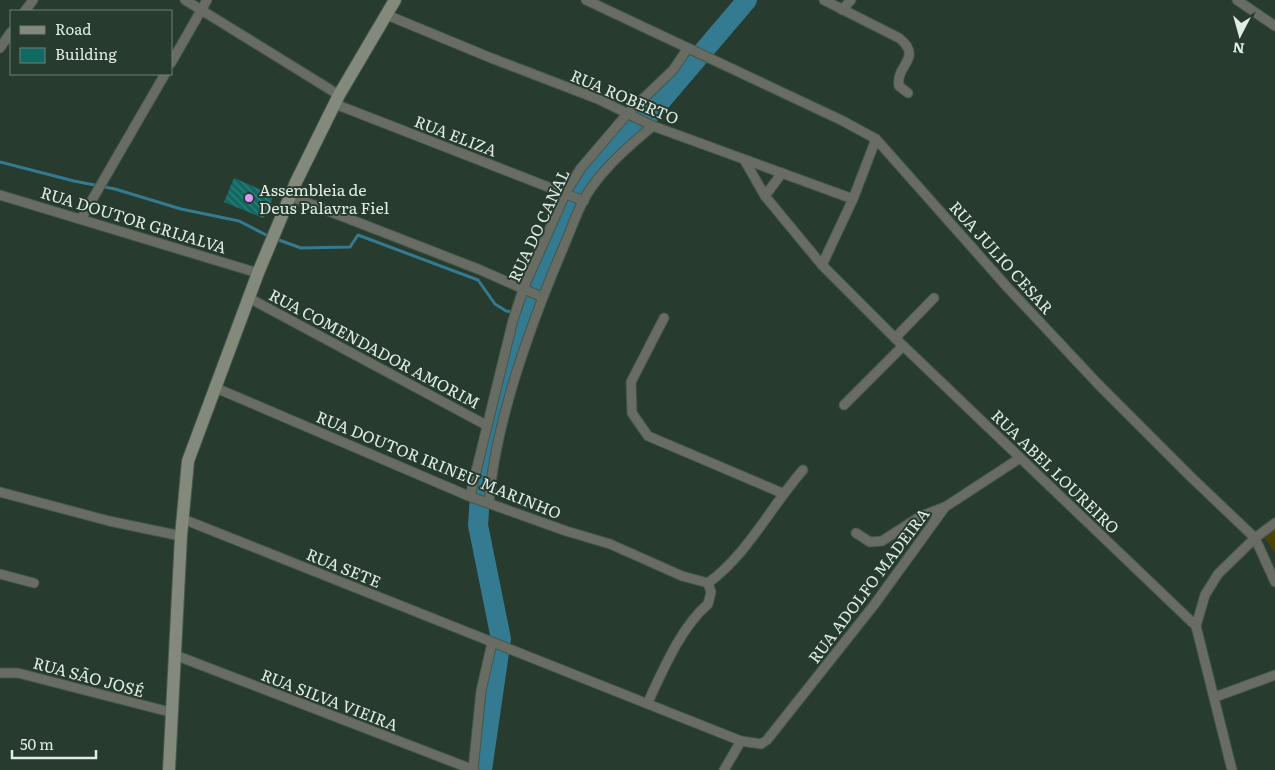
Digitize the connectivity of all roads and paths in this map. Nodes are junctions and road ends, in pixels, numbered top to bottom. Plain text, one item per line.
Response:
1 (185, 0) edge
2 (207, 0) edge
3 (395, 0) edge
4 (586, 0) edge
5 (824, 0) edge
6 (851, 0) edge
7 (1237, 0) edge
8 (842, 10) junction
9 (201, 11) junction
10 (387, 15) junction
11 (1275, 26) edge
12 (10, 33) edge
13 (0, 48) edge
14 (689, 49) junction
15 (172, 62) edge
16 (164, 75) edge
17 (908, 93) dead end
18 (337, 100) junction
19 (630, 114) junction
20 (651, 124) junction
21 (876, 139) junction
22 (745, 161) junction
23 (782, 173) junction
24 (567, 193) junction
25 (0, 194) edge
26 (290, 196) junction
27 (765, 196) junction
28 (853, 199) junction
29 (582, 200) junction
30 (81, 219) junction
31 (822, 265) junction
32 (258, 273) junction
33 (524, 288) junction
34 (541, 296) junction
35 (249, 298) junction
36 (934, 298) dead end
37 (664, 318) dead end
38 (895, 338) junction
39 (903, 346) junction
40 (216, 388) junction
41 (844, 405) dead end
42 (486, 425) junction
43 (1020, 458) junction
44 (803, 470) dead end
45 (0, 492) edge
46 (782, 493) junction
47 (470, 496) junction
48 (489, 503) junction
49 (945, 507) junction
50 (183, 519) junction
51 (1275, 523) edge
52 (856, 533) dead end
53 (181, 536) junction
54 (1255, 538) junction
55 (0, 574) edge
56 (1275, 582) edge
57 (34, 583) dead end
58 (708, 583) junction
59 (1196, 626) junction
60 (493, 644) junction
61 (175, 655) junction
62 (0, 672) edge
63 (1275, 675) edge
64 (1215, 697) junction
65 (648, 702) junction
66 (170, 712) junction
67 (741, 741) junction
68 (169, 770) edge
69 (473, 770) edge
70 (724, 770) edge
71 (1232, 770) edge

1 - 9 street, RUA ELIZA
2 - 9 street
3 - 10 street
4 - 14 street, RUA JULIO CESAR
5 - 8 street
6 - 8 street
7 - 11 street
8 - 17 street
9 - 15 street
9 - 18 street, RUA ELIZA
10 - 18 street
10 - 19 street, RUA ROBERTO
12 - 13 street
14 - 19 street, RUA DO CANAL
14 - 21 street, RUA JULIO CESAR
16 - 30 street
18 - 24 street, RUA ELIZA
18 - 26 street
19 - 20 street, RUA ROBERTO
19 - 24 street, RUA DO CANAL
20 - 22 street, RUA ROBERTO
20 - 29 street
21 - 28 street
21 - 54 street, RUA JULIO CESAR
22 - 23 street, RUA ROBERTO
22 - 27 street, RUA ABEL LOUREIRO
23 - 27 street
23 - 28 street, RUA ROBERTO
24 - 29 street, RUA ELIZA
24 - 33 street, RUA DO CANAL
25 - 30 street, RUA DOUTOR GRIJALVA
26 - 32 street
26 - 33 street
27 - 31 street, RUA ABEL LOUREIRO
28 - 31 street
29 - 34 street
30 - 32 street, RUA DOUTOR GRIJALVA
31 - 38 street, RUA ABEL LOUREIRO
32 - 35 street
33 - 34 street
33 - 42 street, RUA DO CANAL
34 - 48 street
35 - 40 street
35 - 42 street, RUA COMENDADOR AMORIM
36 - 38 street
37 - 46 street
38 - 39 street, RUA ABEL LOUREIRO
39 - 41 street
39 - 43 street, RUA ABEL LOUREIRO
40 - 47 street, RUA DOUTOR IRINEU MARINHO
40 - 50 street
42 - 47 street, RUA DO CANAL
43 - 49 street, RUA ADOLFO MADEIRA
43 - 59 street, RUA ABEL LOUREIRO
44 - 46 street
45 - 53 street
46 - 58 street
47 - 48 street, RUA DOUTOR IRINEU MARINHO
48 - 58 street, RUA DOUTOR IRINEU MARINHO
49 - 52 street
49 - 67 street, RUA ADOLFO MADEIRA
50 - 53 street
50 - 60 street, RUA SETE
51 - 54 street
53 - 61 street
54 - 56 street
54 - 59 street
55 - 57 street
58 - 65 street
59 - 64 street
60 - 65 street, RUA SETE
60 - 69 street
61 - 66 street
61 - 69 street, RUA SILVA VIEIRA
62 - 66 street, RUA SÃO JOSÉ
63 - 64 street
64 - 71 street
65 - 67 street
66 - 68 street
67 - 70 street

